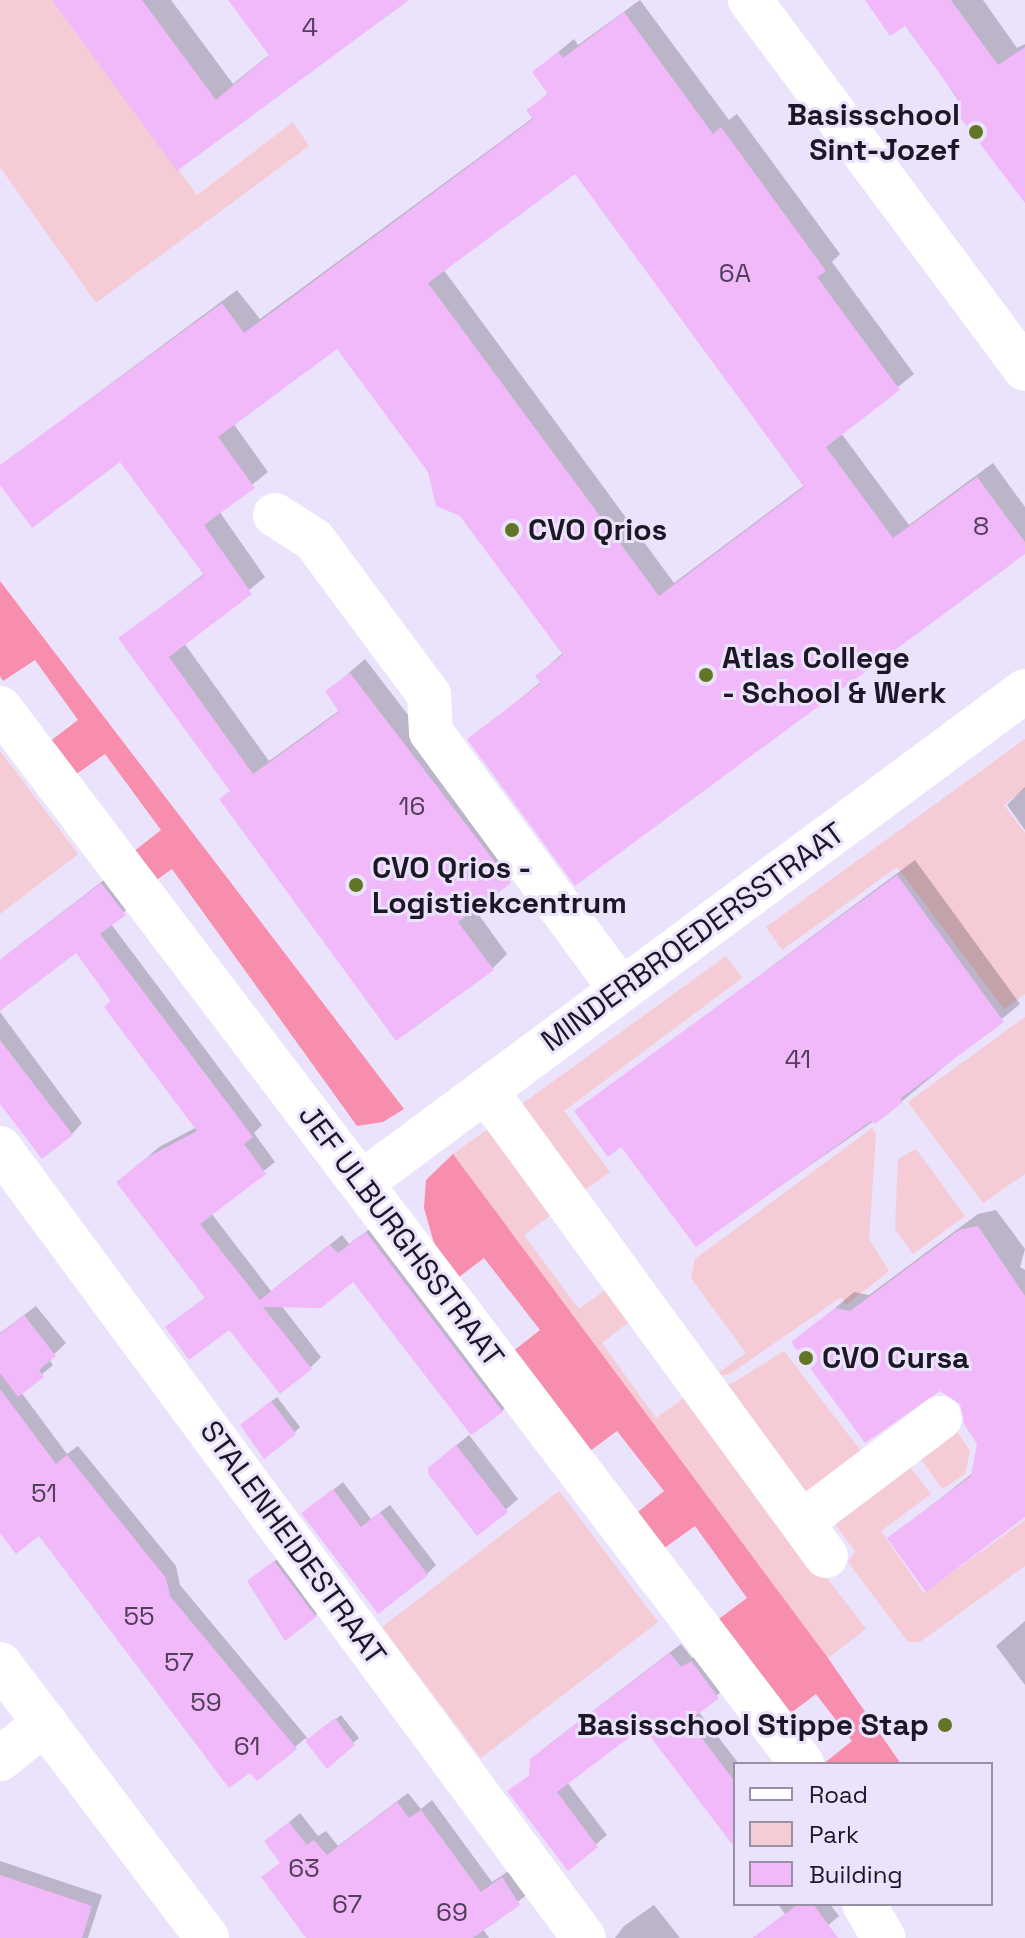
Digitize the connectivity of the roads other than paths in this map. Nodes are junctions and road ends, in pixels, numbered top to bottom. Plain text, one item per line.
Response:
1 (750, 0) edge
2 (1025, 369) edge
3 (275, 515) dead end
4 (1025, 691) edge
5 (0, 708) edge
6 (621, 990) junction
7 (486, 1091) junction
8 (0, 1148) edge
9 (361, 1183) junction
10 (940, 1418) dead end
11 (0, 1664) edge
12 (45, 1723) junction
13 (0, 1759) edge
14 (800, 1762) edge
15 (207, 1938) edge
16 (584, 1938) edge

1 - 2 street
3 - 6 street
4 - 6 street, MINDERBROEDERSSTRAAT
5 - 9 street, JEF ULBURGHSSTRAAT
6 - 7 street, MINDERBROEDERSSTRAAT
7 - 9 street, MINDERBROEDERSSTRAAT
7 - 10 street
8 - 16 street, STALENHEIDESTRAAT
9 - 14 street, JEF ULBURGHSSTRAAT
11 - 12 street
12 - 13 street
12 - 15 street

